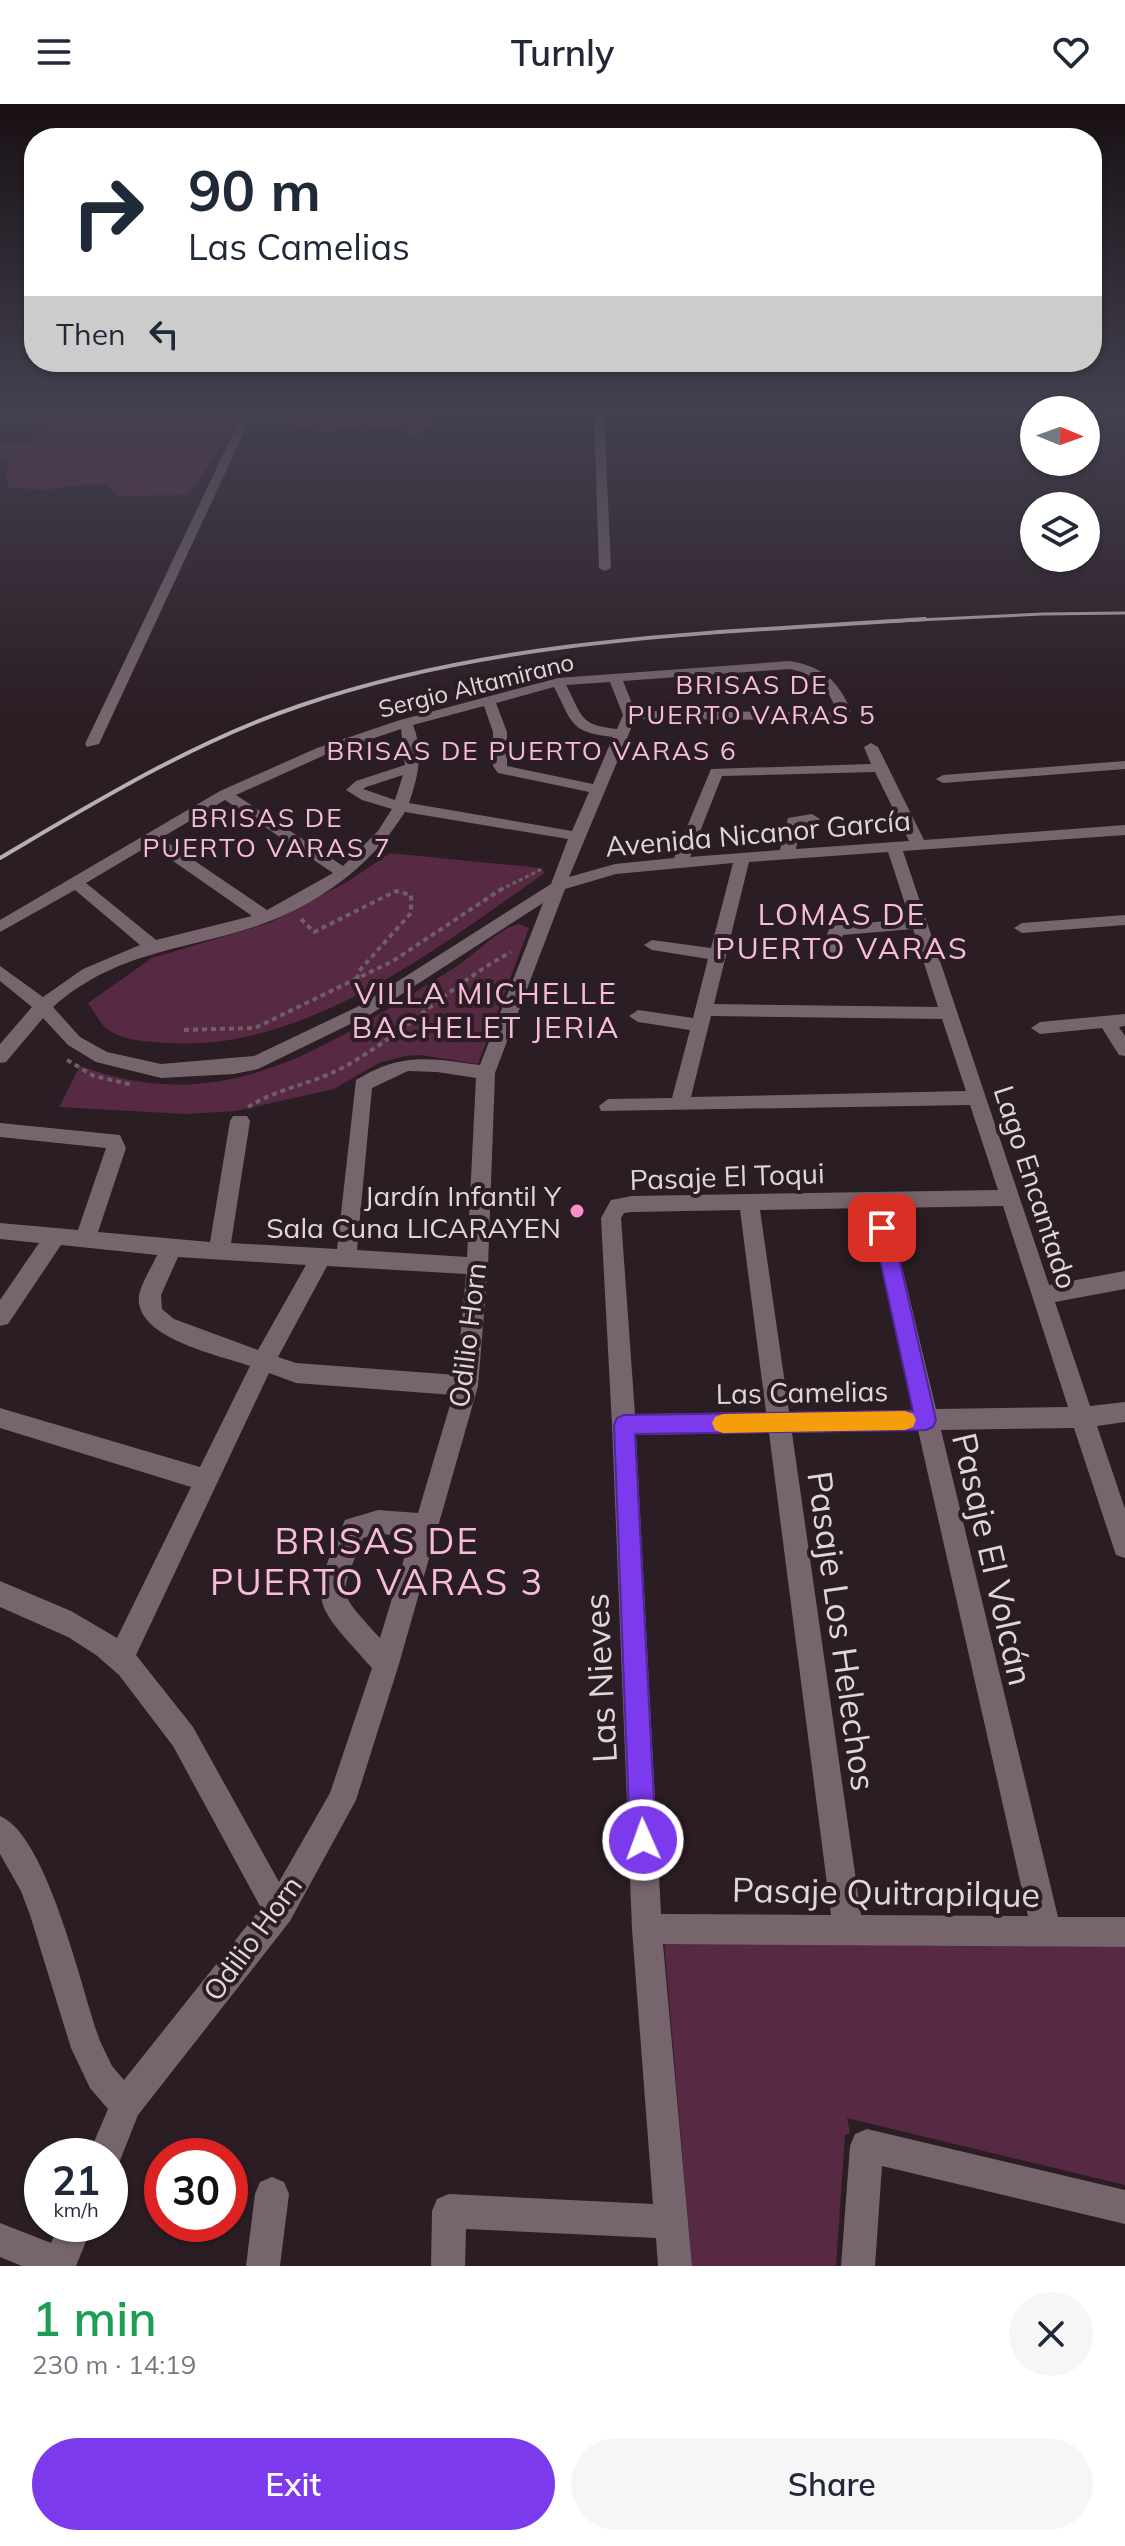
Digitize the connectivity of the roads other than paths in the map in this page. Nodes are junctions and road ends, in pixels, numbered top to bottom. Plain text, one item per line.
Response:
1 (200, 514) edge
2 (603, 514) edge
3 (605, 568) dead end
4 (614, 676) junction
5 (558, 682) junction
6 (488, 700) junction
7 (630, 715) junction
8 (405, 723) junction
9 (621, 734) junction
10 (92, 744) dead end
11 (871, 747) dead end
12 (1125, 765) edge
13 (412, 767) junction
14 (880, 768) junction
15 (943, 779) dead end
16 (596, 789) junction
17 (225, 794) junction
18 (403, 806) junction
19 (812, 819) dead end
20 (1125, 830) edge
21 (577, 836) junction
22 (149, 837) junction
23 (918, 844) junction
24 (894, 846) junction
25 (787, 854) junction
26 (742, 857) junction
27 (680, 862) junction
28 (343, 873) junction
29 (74, 881) junction
30 (560, 885) junction
31 (512, 916) junction
32 (265, 917) junction
33 (1125, 920) edge
34 (920, 923) junction
35 (0, 927) edge
36 (1022, 928) dead end
37 (542, 931) junction
38 (652, 945) dead end
39 (153, 947) junction
40 (830, 950) dead end
41 (717, 955) junction
42 (0, 972) edge
43 (42, 1006) junction
44 (949, 1013) junction
45 (638, 1016) dead end
46 (701, 1017) junction
47 (1116, 1021) edge
48 (1040, 1028) dead end
49 (1125, 1050) edge
50 (0, 1057) edge
51 (486, 1073) junction
52 (977, 1098) junction
53 (680, 1103) junction
54 (608, 1106) dead end
55 (240, 1121) road end
56 (0, 1130) edge
57 (1010, 1198) junction
58 (876, 1200) junction
59 (749, 1201) junction
60 (0, 1231) edge
61 (56, 1236) junction
62 (86, 1238) junction
63 (171, 1248) junction
64 (219, 1250) junction
65 (321, 1258) junction
66 (346, 1260) junction
67 (477, 1266) junction
68 (1125, 1280) edge
69 (1042, 1295) junction
70 (0, 1317) edge
71 (264, 1360) junction
72 (467, 1386) junction
73 (1125, 1412) edge
74 (1083, 1417) junction
75 (0, 1418) edge
76 (926, 1420) junction
77 (779, 1422) junction
78 (624, 1425) junction
79 (206, 1480) junction
80 (427, 1526) junction
81 (1125, 1546) edge
82 (0, 1594) edge
83 (121, 1658) junction
84 (386, 1664) junction
85 (0, 1830) edge
86 (279, 1910) junction
87 (848, 1928) junction
88 (647, 1929) junction
89 (1047, 1932) junction
90 (1125, 1932) edge
91 (126, 2104) junction
92 (112, 2138) edge
93 (272, 2194) dead end
94 (1125, 2207) edge
95 (671, 2222) junction
96 (0, 2240) edge
97 (69, 2242) edge
98 (59, 2265) edge
99 (263, 2266) edge
100 (448, 2266) edge
101 (675, 2266) edge
102 (858, 2266) edge

1 - 10 street
2 - 3 street
4 - 5 street, Sergio Altamirano
4 - 7 street
4 - 7 street, Sergio Altamirano
5 - 6 street, Sergio Altamirano
5 - 9 street
6 - 8 street, Sergio Altamirano
6 - 16 street
7 - 9 street, Odilio Horn
8 - 13 street
8 - 17 street, Sergio Altamirano
9 - 16 street, Odilio Horn
11 - 14 street
12 - 15 street
13 - 18 street
13 - 18 street
14 - 23 street
14 - 27 street
16 - 21 street, Odilio Horn
17 - 22 street, Sergio Altamirano
17 - 28 street
18 - 21 street
18 - 28 street
19 - 25 street
20 - 23 street, Avenida Nicanor García
21 - 30 street, Odilio Horn
22 - 29 street, Sergio Altamirano
22 - 32 street
23 - 24 street, Avenida Nicanor García
24 - 25 street, Avenida Nicanor García
24 - 34 street, Lago Encantado
25 - 26 street, Avenida Nicanor García
26 - 27 street, Avenida Nicanor García
26 - 41 street
27 - 30 street, Avenida Nicanor García
28 - 32 street
29 - 35 street, Sergio Altamirano
29 - 39 street
30 - 31 street, Avenida Nicanor García
30 - 37 street, Odilio Horn
31 - 37 street
31 - 43 street, Avenida Nicanor García
32 - 39 street
33 - 36 street
34 - 40 street
34 - 44 street, Lago Encantado
37 - 51 street, Odilio Horn
38 - 41 street
39 - 43 street
41 - 46 street
42 - 43 street, Avenida Nicanor García
43 - 50 street
44 - 46 street
44 - 52 street, Lago Encantado
45 - 46 street
46 - 53 street
47 - 48 street
47 - 49 street
51 - 66 street
51 - 67 street, Odilio Horn
52 - 53 street
52 - 57 street, Lago Encantado
53 - 54 street
55 - 64 street
56 - 62 street
57 - 58 street, Pasaje El Toqui
57 - 69 street, Lago Encantado
58 - 59 street, Pasaje El Toqui
58 - 76 street, Pasaje El Volcán
59 - 77 street, Pasaje Los Helechos
59 - 78 street, Pasaje El Toqui
60 - 61 street
61 - 62 street
61 - 70 street
62 - 63 street
63 - 64 street
63 - 71 street
64 - 65 street
65 - 66 street
65 - 71 street
66 - 67 street
67 - 72 street, Odilio Horn
68 - 69 street
69 - 74 street, Lago Encantado
71 - 72 street
71 - 79 street
72 - 80 street, Odilio Horn
73 - 74 street, Las Camelias
74 - 76 street, Las Camelias
74 - 81 street, Lago Encantado
75 - 79 street
76 - 77 street, Las Camelias
76 - 89 street, Pasaje El Volcán
77 - 78 street, Las Camelias
77 - 87 street, Pasaje Los Helechos
78 - 88 street, Las Nieves
79 - 83 street
80 - 84 street, Odilio Horn
80 - 84 street
82 - 83 street
83 - 86 street
84 - 86 street, Odilio Horn
85 - 91 street
86 - 91 street, Odilio Horn
87 - 88 street, Pasaje Quitrapilque
87 - 89 street, Pasaje Quitrapilque
88 - 95 street, Las Nieves
89 - 90 street, Pasaje Quitrapilque
91 - 92 street, Odilio Horn
93 - 99 street
94 - 102 street
95 - 100 street
95 - 101 street, Las Nieves
96 - 98 street
97 - 98 street

